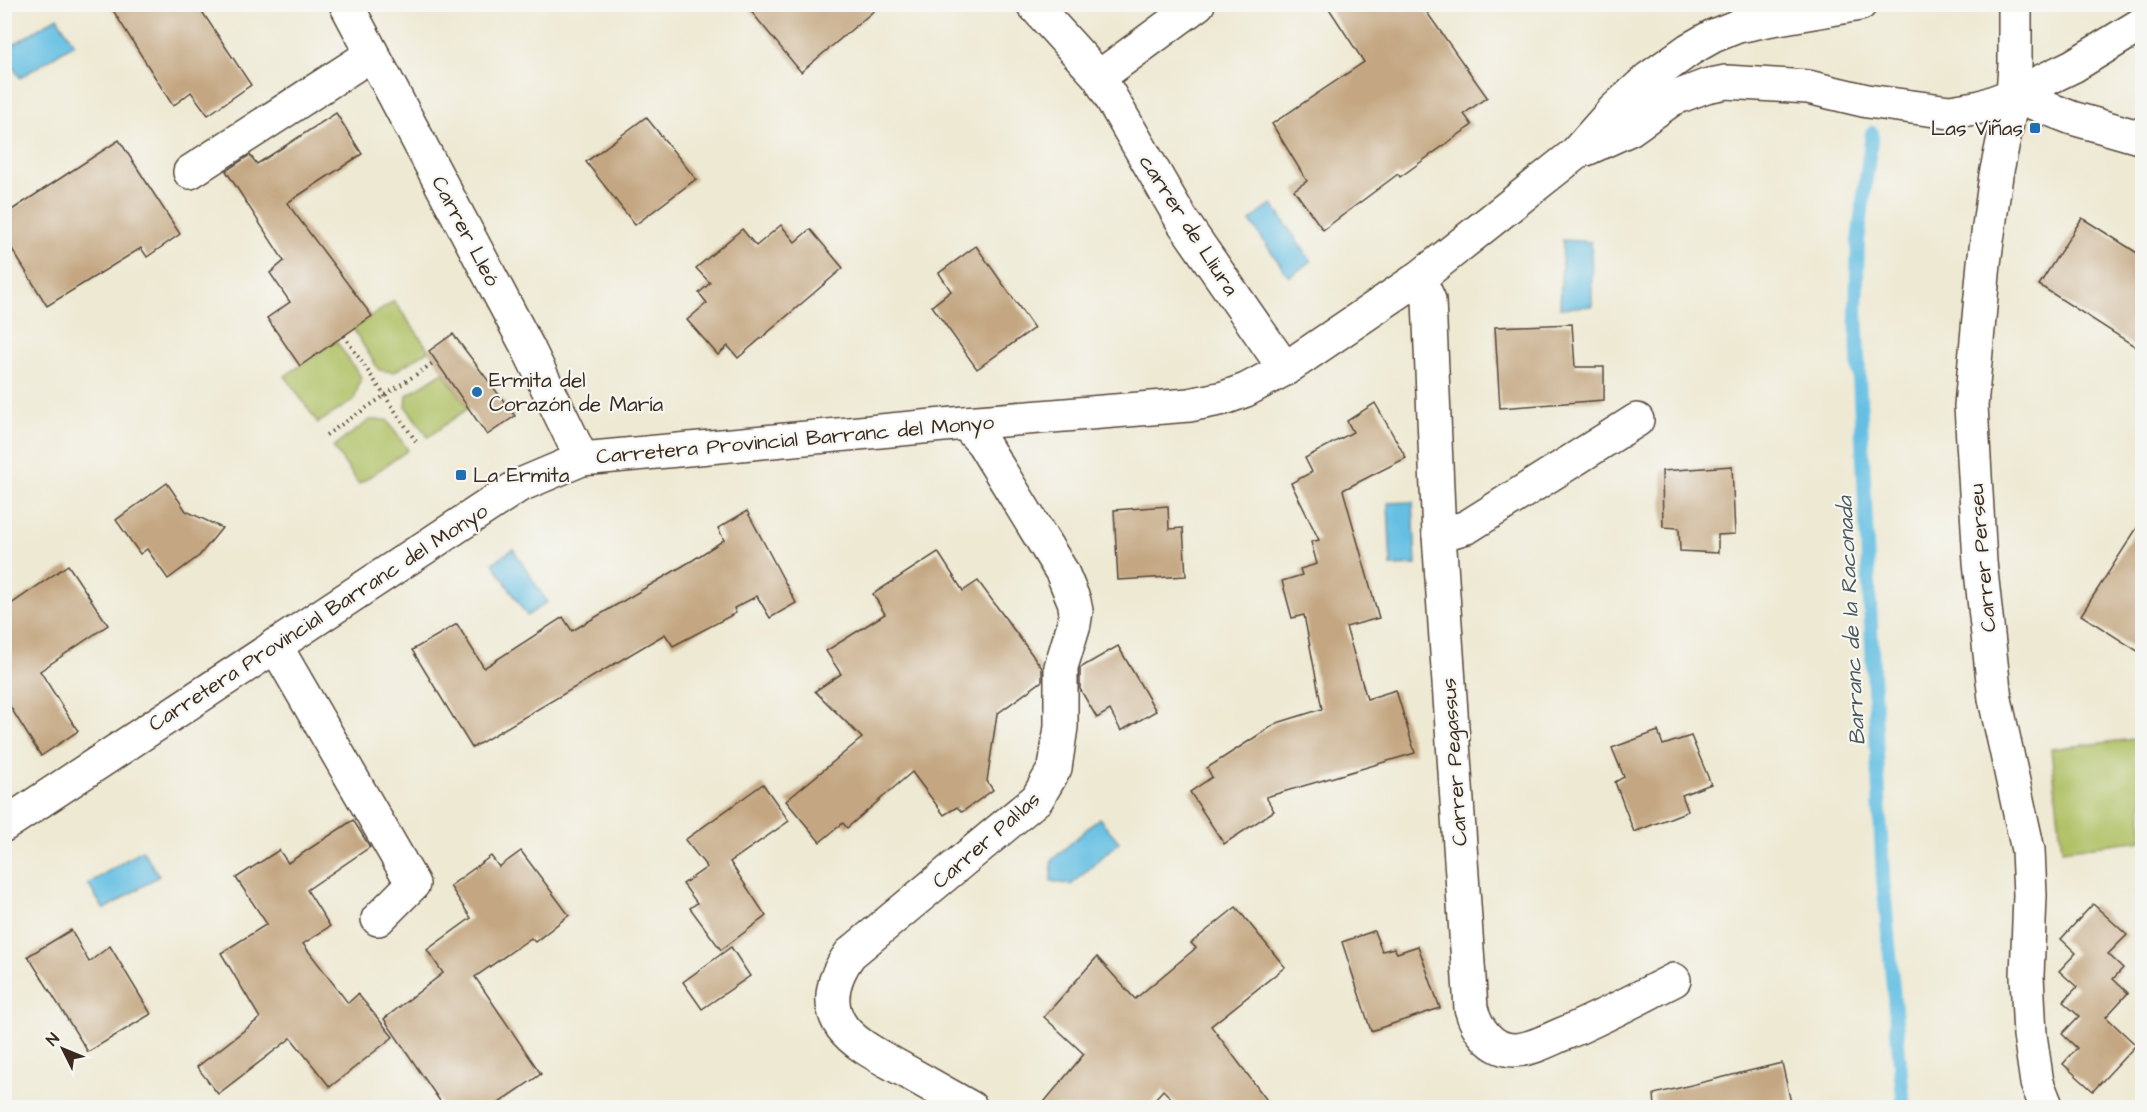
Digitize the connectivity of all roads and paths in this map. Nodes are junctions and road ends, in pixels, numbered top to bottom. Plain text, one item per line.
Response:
1 (346, 4) edge
2 (1034, 4) edge
3 (1198, 4) edge
4 (1860, 4) edge
5 (2015, 4) edge
6 (2142, 24) edge
7 (372, 54) junction
8 (1099, 77) junction
9 (2013, 95) junction
10 (2142, 138) edge
11 (1576, 153) junction
12 (190, 172) dead end
13 (1419, 278) junction
14 (344, 336) dead end
15 (436, 361) dead end
16 (1285, 369) junction
17 (385, 395) junction
18 (1637, 420) dead end
19 (965, 423) junction
20 (326, 435) dead end
21 (417, 443) dead end
22 (582, 459) junction
23 (1439, 535) junction
24 (275, 645) junction
25 (4, 825) edge
26 (378, 919) dead end
27 (1674, 980) dead end
28 (971, 1107) edge
29 (2047, 1107) edge

1 - 7 street, Carrer Lleó
2 - 8 street, carrer de Lliura
3 - 8 street
4 - 11 street, Carretera Provincial Barranc del Monyo
5 - 9 street, Carrer Perseu
6 - 9 street, Carretera Provincial Barranc del Monyo
7 - 12 street
7 - 22 street, Carrer Lleó
8 - 16 street, carrer de Lliura
9 - 10 street
9 - 11 street, Carretera Provincial Barranc del Monyo
9 - 29 street, Carrer Perseu
11 - 13 street, Carretera Provincial Barranc del Monyo
13 - 16 street, Carretera Provincial Barranc del Monyo
13 - 23 street, Carrer Pegassus
14 - 17 path
15 - 17 path
16 - 19 street, Carretera Provincial Barranc del Monyo
17 - 20 path
17 - 21 path
18 - 23 street
19 - 22 street, Carretera Provincial Barranc del Monyo
19 - 28 street, Carrer Pal·las
22 - 24 street, Carretera Provincial Barranc del Monyo
23 - 27 street, Carrer Pegassus
24 - 25 street, Carretera Provincial Barranc del Monyo
24 - 26 street

